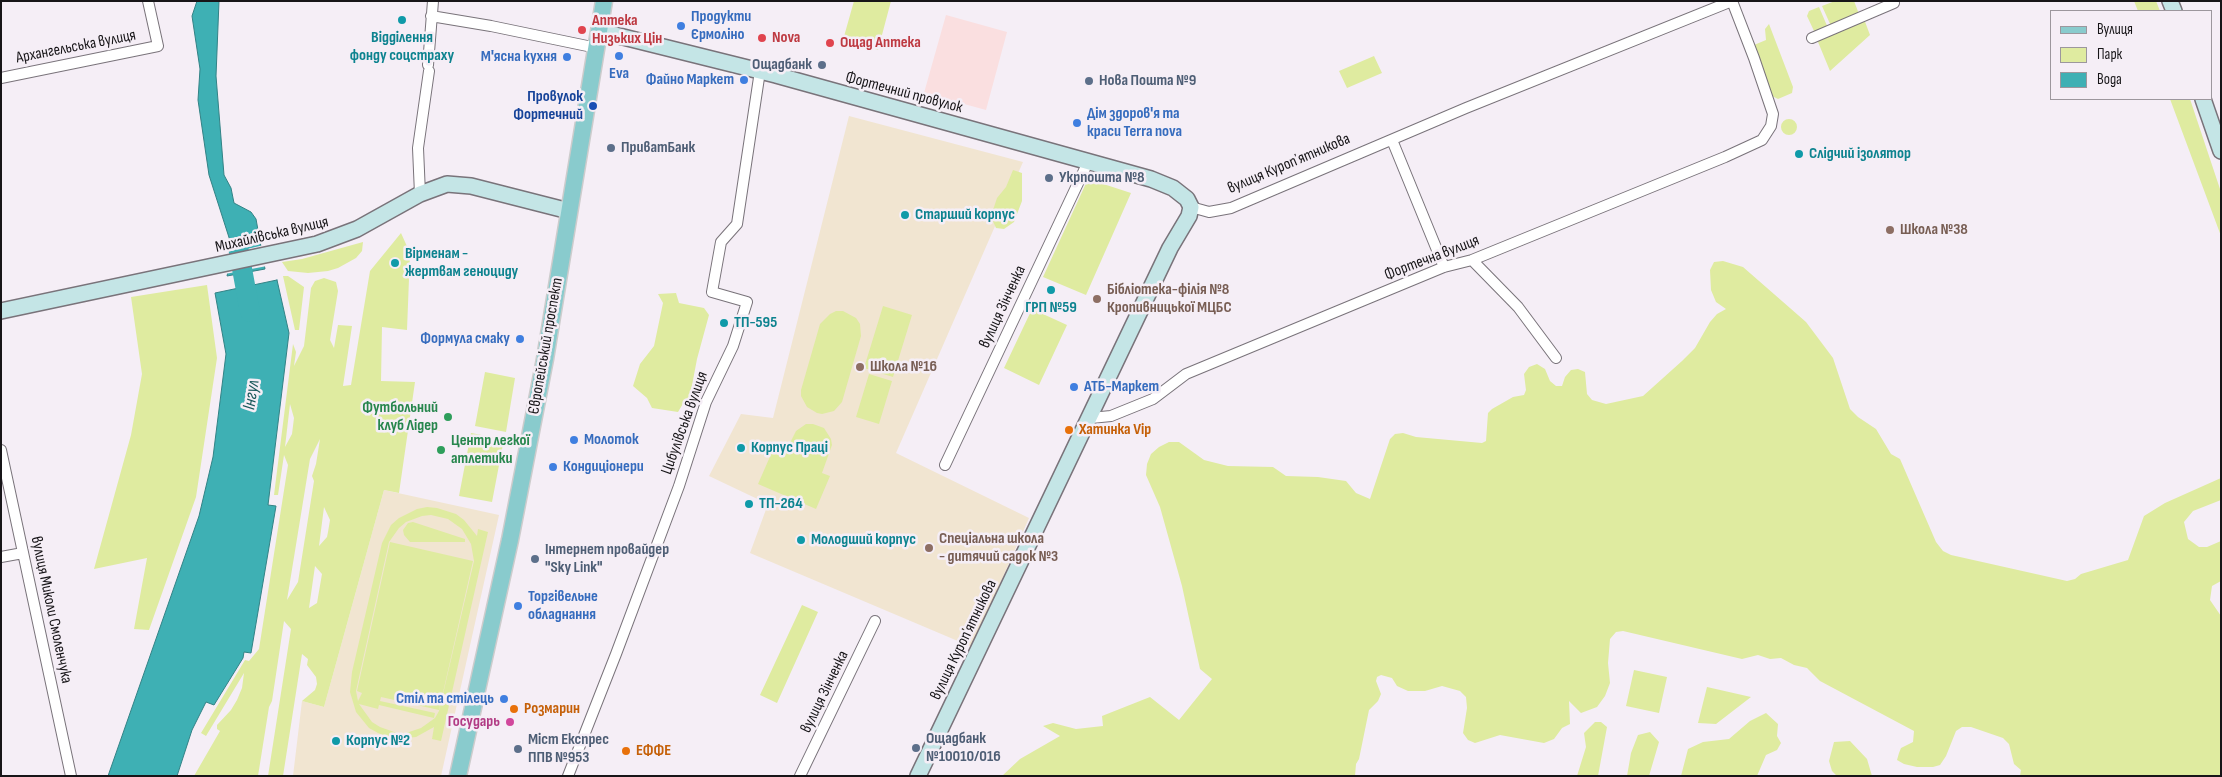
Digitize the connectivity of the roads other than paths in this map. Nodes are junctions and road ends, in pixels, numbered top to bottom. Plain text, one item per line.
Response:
1 (148, 1) edge
2 (433, 1) edge
3 (604, 1) edge
4 (1732, 1) edge
5 (1893, 1) edge
6 (431, 16) junction
7 (599, 31) junction
8 (1812, 38) dead end
9 (597, 48) junction
10 (760, 71) junction
11 (1, 78) edge
12 (2203, 100) edge
13 (1392, 140) junction
14 (2221, 151) edge
15 (1088, 162) junction
16 (420, 194) junction
17 (1191, 207) junction
18 (569, 211) junction
19 (1472, 260) junction
20 (1444, 267) junction
21 (1, 310) edge
22 (1556, 358) dead end
23 (1090, 418) junction
24 (1, 450) edge
25 (945, 465) dead end
26 (23, 553) junction
27 (1, 557) edge
28 (875, 621) dead end
29 (71, 776) edge
30 (458, 776) edge
31 (568, 776) edge
32 (800, 776) edge
33 (918, 776) edge

1 - 11 street, Архангельська вулиця
2 - 6 street
3 - 7 main road, Європейський проспект
4 - 13 street, вулиця Куропʼятникова
4 - 19 street, Фортечна вулиця
5 - 8 street
6 - 9 street
6 - 16 street
7 - 9 main road, Європейський проспект
7 - 10 street, Фортечний провулок
9 - 18 main road, Європейський проспект
10 - 15 street, Фортечний провулок
10 - 31 street, Цибулівська вулиця
12 - 14 street
13 - 17 street, вулиця Куропʼятникова
13 - 20 street
15 - 17 street, Фортечний провулок
15 - 25 street, вулиця Зінченка
16 - 18 street, Михайлівська вулиця
16 - 21 street, Михайлівська вулиця
17 - 23 street, вулиця Куропʼятникова
18 - 30 main road, Європейський проспект
19 - 20 street, Фортечна вулиця
19 - 22 street
20 - 23 street, Фортечна вулиця
23 - 33 street, вулиця Куропʼятникова
24 - 26 street, вулиця Миколи Смоленчука
26 - 27 street
26 - 29 street, вулиця Миколи Смоленчука
28 - 32 street, вулиця Зінченка

